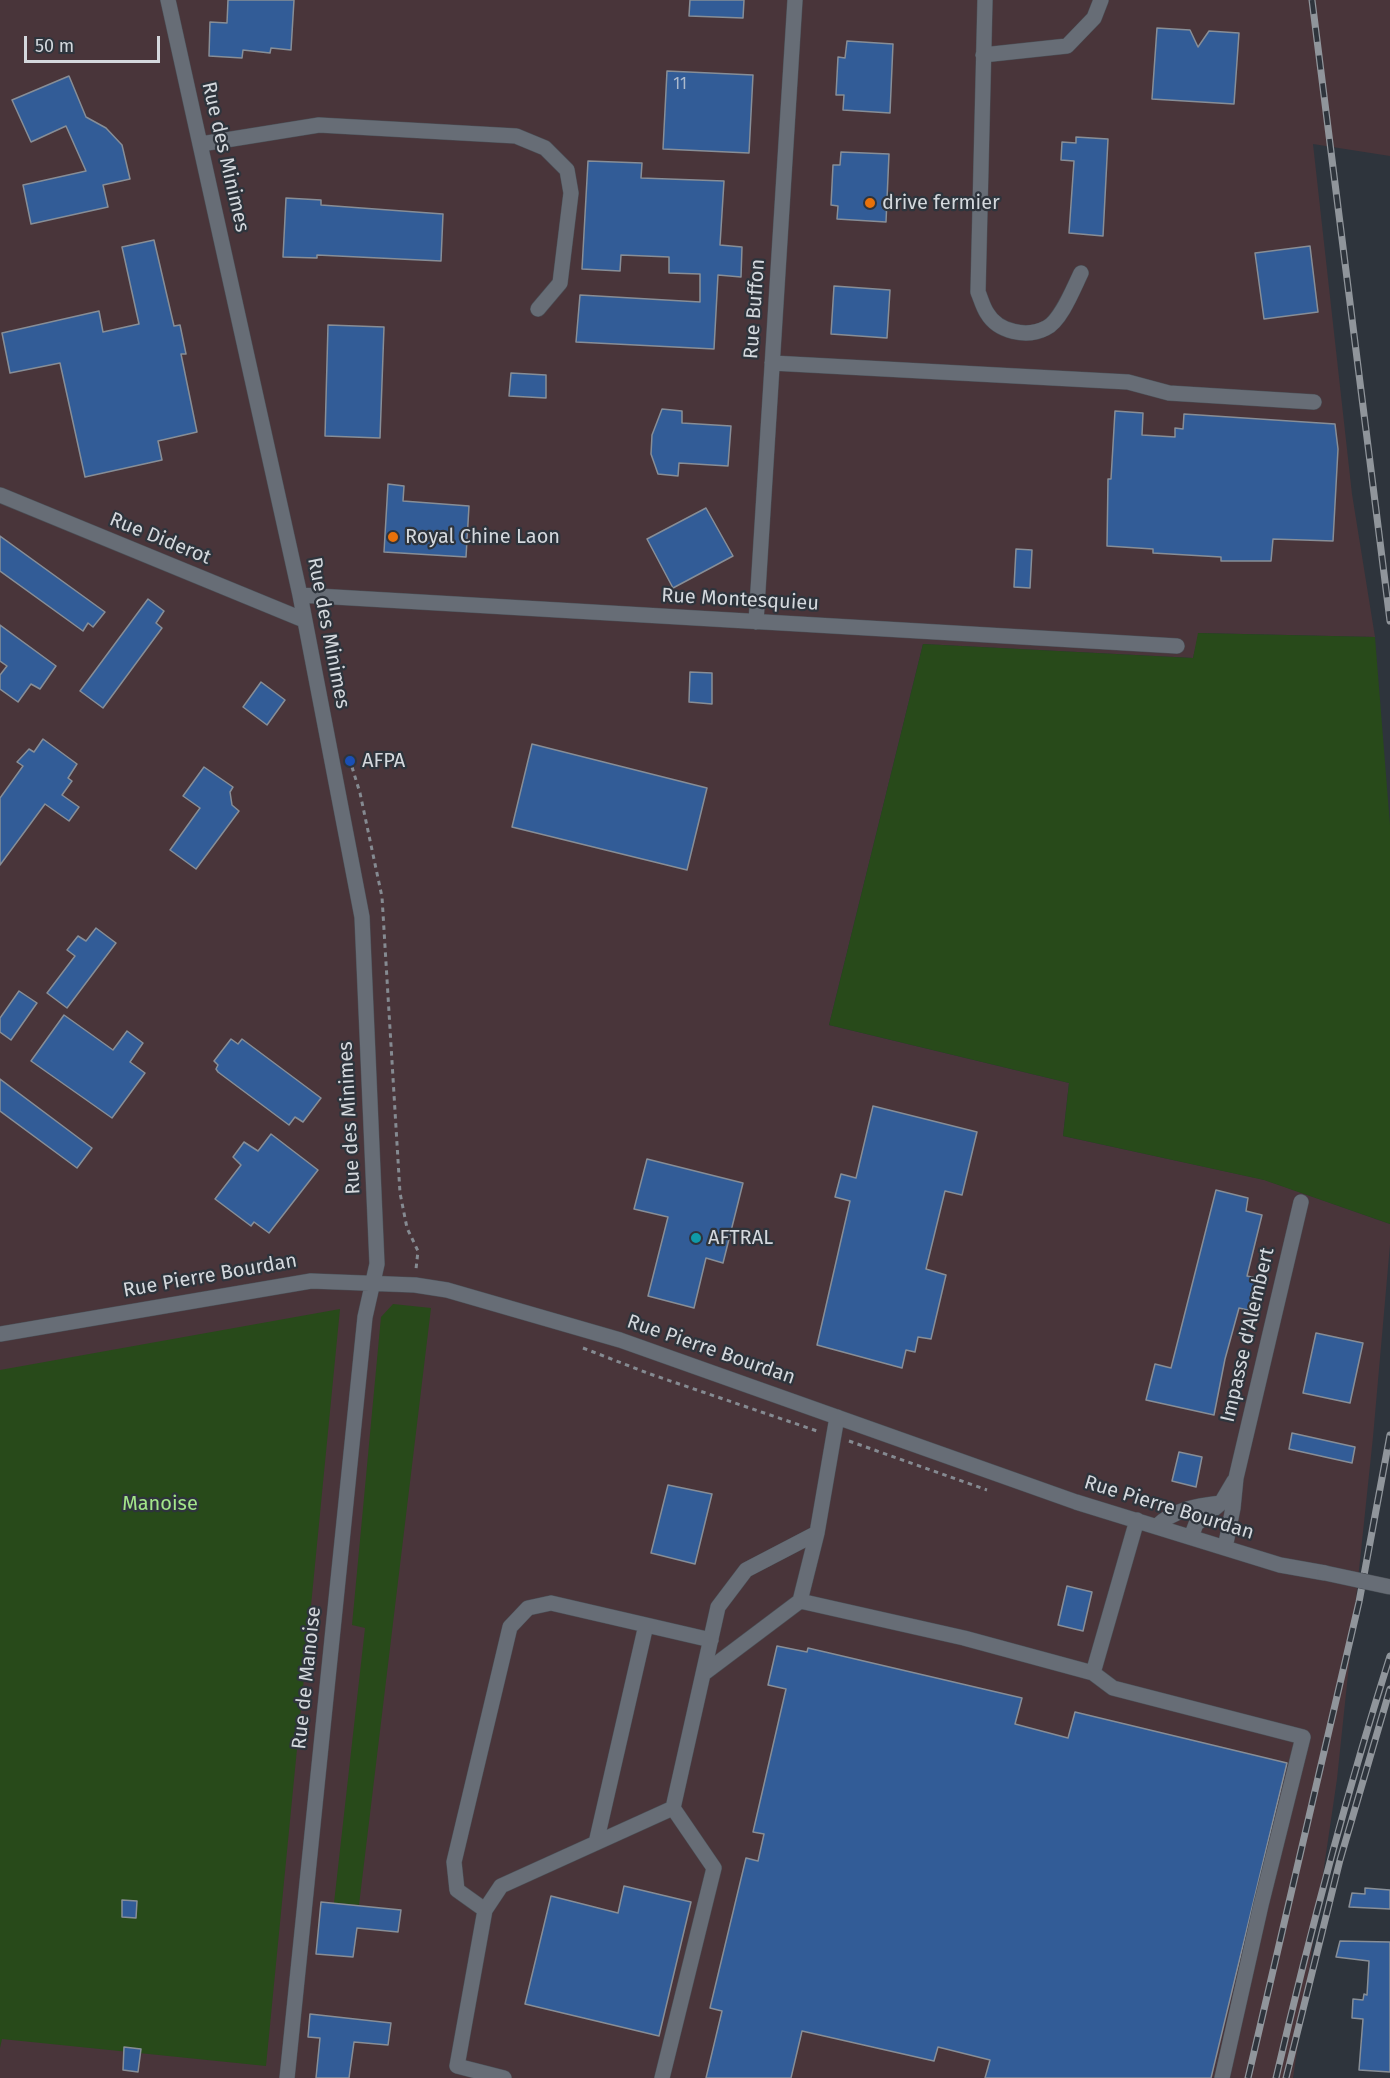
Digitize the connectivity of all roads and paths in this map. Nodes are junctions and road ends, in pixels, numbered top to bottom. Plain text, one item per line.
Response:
1 (168, 0) edge
2 (795, 0) edge
3 (985, 0) edge
4 (1101, 0) edge
5 (983, 55) junction
6 (201, 144) junction
7 (1081, 273) dead end
8 (538, 309) dead end
9 (772, 363) junction
10 (1314, 402) dead end
11 (0, 495) edge
12 (300, 596) junction
13 (304, 620) junction
14 (756, 622) junction
15 (1177, 646) dead end
16 (350, 762) dead end
17 (1300, 1202) dead end
18 (373, 1283) junction
19 (415, 1285) junction
20 (0, 1334) edge
21 (837, 1417) junction
22 (1236, 1478) junction
23 (1221, 1503) junction
24 (1137, 1520) junction
25 (1157, 1526) junction
26 (817, 1533) junction
27 (1191, 1537) junction
28 (1225, 1548) junction
29 (1390, 1587) edge
30 (800, 1601) junction
31 (646, 1625) junction
32 (711, 1640) junction
33 (1094, 1673) junction
34 (703, 1674) junction
35 (674, 1808) junction
36 (597, 1843) junction
37 (485, 1910) junction
38 (286, 2078) edge
39 (504, 2078) edge
40 (662, 2078) edge
41 (1222, 2078) edge

1 - 6 street, Rue des Minimes
2 - 9 street, Rue Buffon
3 - 5 street
4 - 5 street
5 - 7 street
6 - 8 street
6 - 12 street, Rue des Minimes
9 - 10 street
9 - 14 street, Rue Buffon
11 - 13 street, Rue Diderot
12 - 13 street, Rue des Minimes
12 - 14 street, Rue Montesquieu
13 - 18 street, Rue des Minimes
14 - 15 street, Rue Montesquieu
16 - 19 path
17 - 22 street, Impasse d'Alembert
18 - 19 street, Rue Pierre Bourdan
18 - 20 street, Rue Pierre Bourdan
18 - 38 street, Rue de Manoise
19 - 21 street, Rue Pierre Bourdan
21 - 24 street, Rue Pierre Bourdan
21 - 26 street
22 - 23 street, Impasse d'Alembert
22 - 28 street, Impasse d'Alembert
23 - 25 street
23 - 27 street, Impasse d'Alembert
24 - 25 street, Rue Pierre Bourdan
24 - 33 street
25 - 27 street, Rue Pierre Bourdan
26 - 30 street
26 - 32 street
27 - 28 street, Rue Pierre Bourdan
28 - 29 street, Rue Pierre Bourdan, bridge
30 - 33 street
30 - 34 street
31 - 32 street
31 - 36 street
31 - 37 street
32 - 34 street
33 - 41 street
34 - 35 street
35 - 36 street
35 - 40 street
36 - 37 street
37 - 39 street

